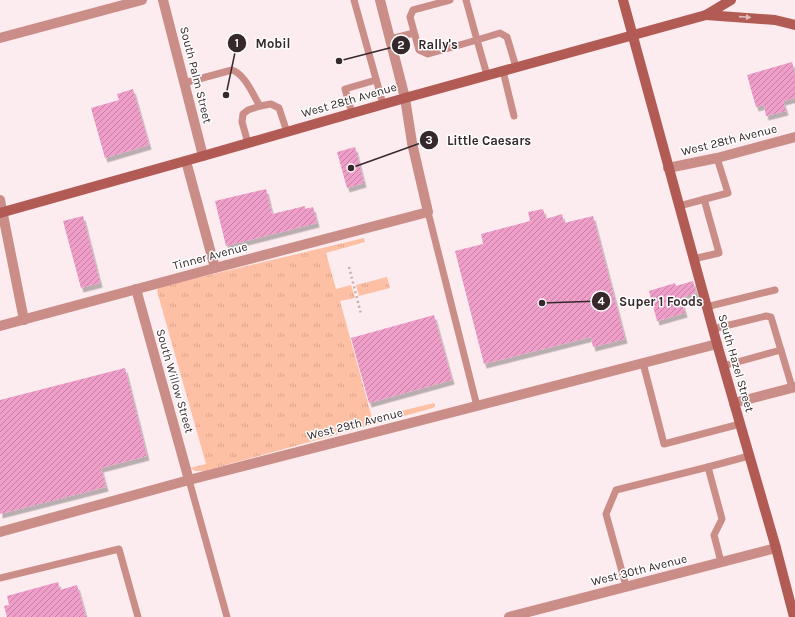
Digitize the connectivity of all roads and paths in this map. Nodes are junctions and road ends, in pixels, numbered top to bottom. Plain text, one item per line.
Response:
1 (142, 0) edge
2 (163, 0) edge
3 (354, 0) edge
4 (380, 0) edge
5 (450, 0) edge
6 (466, 0) edge
7 (623, 0) edge
8 (732, 0) edge
9 (706, 15) junction
10 (795, 25) edge
11 (414, 33) junction
12 (632, 36) junction
13 (0, 38) edge
14 (390, 40) junction
15 (476, 40) junction
16 (516, 67) junction
17 (503, 71) junction
18 (486, 75) junction
19 (376, 80) junction
20 (184, 83) junction
21 (405, 98) junction
22 (383, 104) junction
23 (260, 106) junction
24 (352, 113) junction
25 (514, 116) dead end
26 (287, 132) junction
27 (795, 137) edge
28 (248, 143) junction
29 (203, 156) junction
30 (717, 158) junction
31 (186, 161) junction
32 (668, 168) junction
33 (704, 199) junction
34 (0, 200) edge
35 (679, 206) junction
36 (2, 212) edge
37 (428, 212) junction
38 (693, 259) junction
39 (349, 267) dead end
40 (215, 268) junction
41 (136, 289) junction
42 (775, 290) dead end
43 (706, 307) junction
44 (361, 314) dead end
45 (24, 320) junction
46 (0, 326) edge
47 (713, 329) junction
48 (717, 344) junction
49 (781, 350) junction
50 (643, 363) junction
51 (723, 366) junction
52 (793, 387) edge
53 (734, 403) junction
54 (477, 406) junction
55 (740, 424) junction
56 (749, 456) junction
57 (708, 467) junction
58 (189, 480) junction
59 (0, 532) edge
60 (776, 548) junction
61 (721, 562) junction
62 (0, 578) edge
63 (626, 586) junction
64 (138, 617) edge
65 (227, 617) edge
66 (509, 617) edge
67 (794, 617) edge

1 - 13 street
2 - 20 street, South Palm Street
3 - 19 lane
4 - 14 street
5 - 11 lane
6 - 15 lane
7 - 12 main road, South Hazel Street
8 - 9 main road
9 -> 10 main road
9 - 12 main road, West 28th Avenue
11 - 14 lane
11 - 15 lane
12 - 16 main road, West 28th Avenue
12 - 32 main road, South Hazel Street
14 - 21 street
15 - 16 lane
15 - 18 lane
16 - 17 main road, West 28th Avenue
17 - 18 main road, West 28th Avenue
17 - 25 lane
18 - 21 main road, West 28th Avenue
19 - 22 lane
19 - 24 lane
20 - 23 lane
20 - 29 street, South Palm Street
21 - 22 main road, West 28th Avenue
21 - 37 street
22 - 24 main road, West 28th Avenue
23 - 26 lane
23 - 28 lane
24 - 26 main road, West 28th Avenue
26 - 28 main road, West 28th Avenue
27 - 30 street, West 28th Avenue
28 - 29 main road, West 28th Avenue
29 - 31 main road, West 28th Avenue
30 - 32 street, West 28th Avenue
30 - 33 lane
31 - 36 main road, West 28th Avenue
31 - 40 street
32 - 35 main road, South Hazel Street
33 - 35 lane
33 - 38 lane
34 - 36 street
35 - 38 main road, South Hazel Street
36 - 45 street
37 - 40 street, Tinner Avenue
37 - 54 lane
38 - 43 main road, South Hazel Street
39 - 44 path
40 - 41 street, Tinner Avenue
41 - 45 street, Tinner Avenue
41 - 58 street, South Willow Street
42 - 43 lane
43 - 47 main road, South Hazel Street
45 - 46 street, Tinner Avenue
47 - 48 main road, South Hazel Street
47 - 49 lane
48 - 50 street, West 29th Avenue
48 - 51 main road, South Hazel Street
49 - 51 lane
49 - 52 lane
50 - 54 street, West 29th Avenue
50 - 55 lane
51 - 53 main road, South Hazel Street
52 - 53 street
53 - 55 main road, South Hazel Street
54 - 58 street, West 29th Avenue
55 - 56 main road, South Hazel Street
56 - 57 lane
56 - 60 main road, South Hazel Street
57 - 61 lane
57 - 63 lane
58 - 59 street, West 29th Avenue
58 - 65 lane
60 - 61 street, West 30th Avenue
60 - 67 main road, South Hazel Street
61 - 63 street, West 30th Avenue
62 - 64 lane
63 - 66 street, West 30th Avenue

